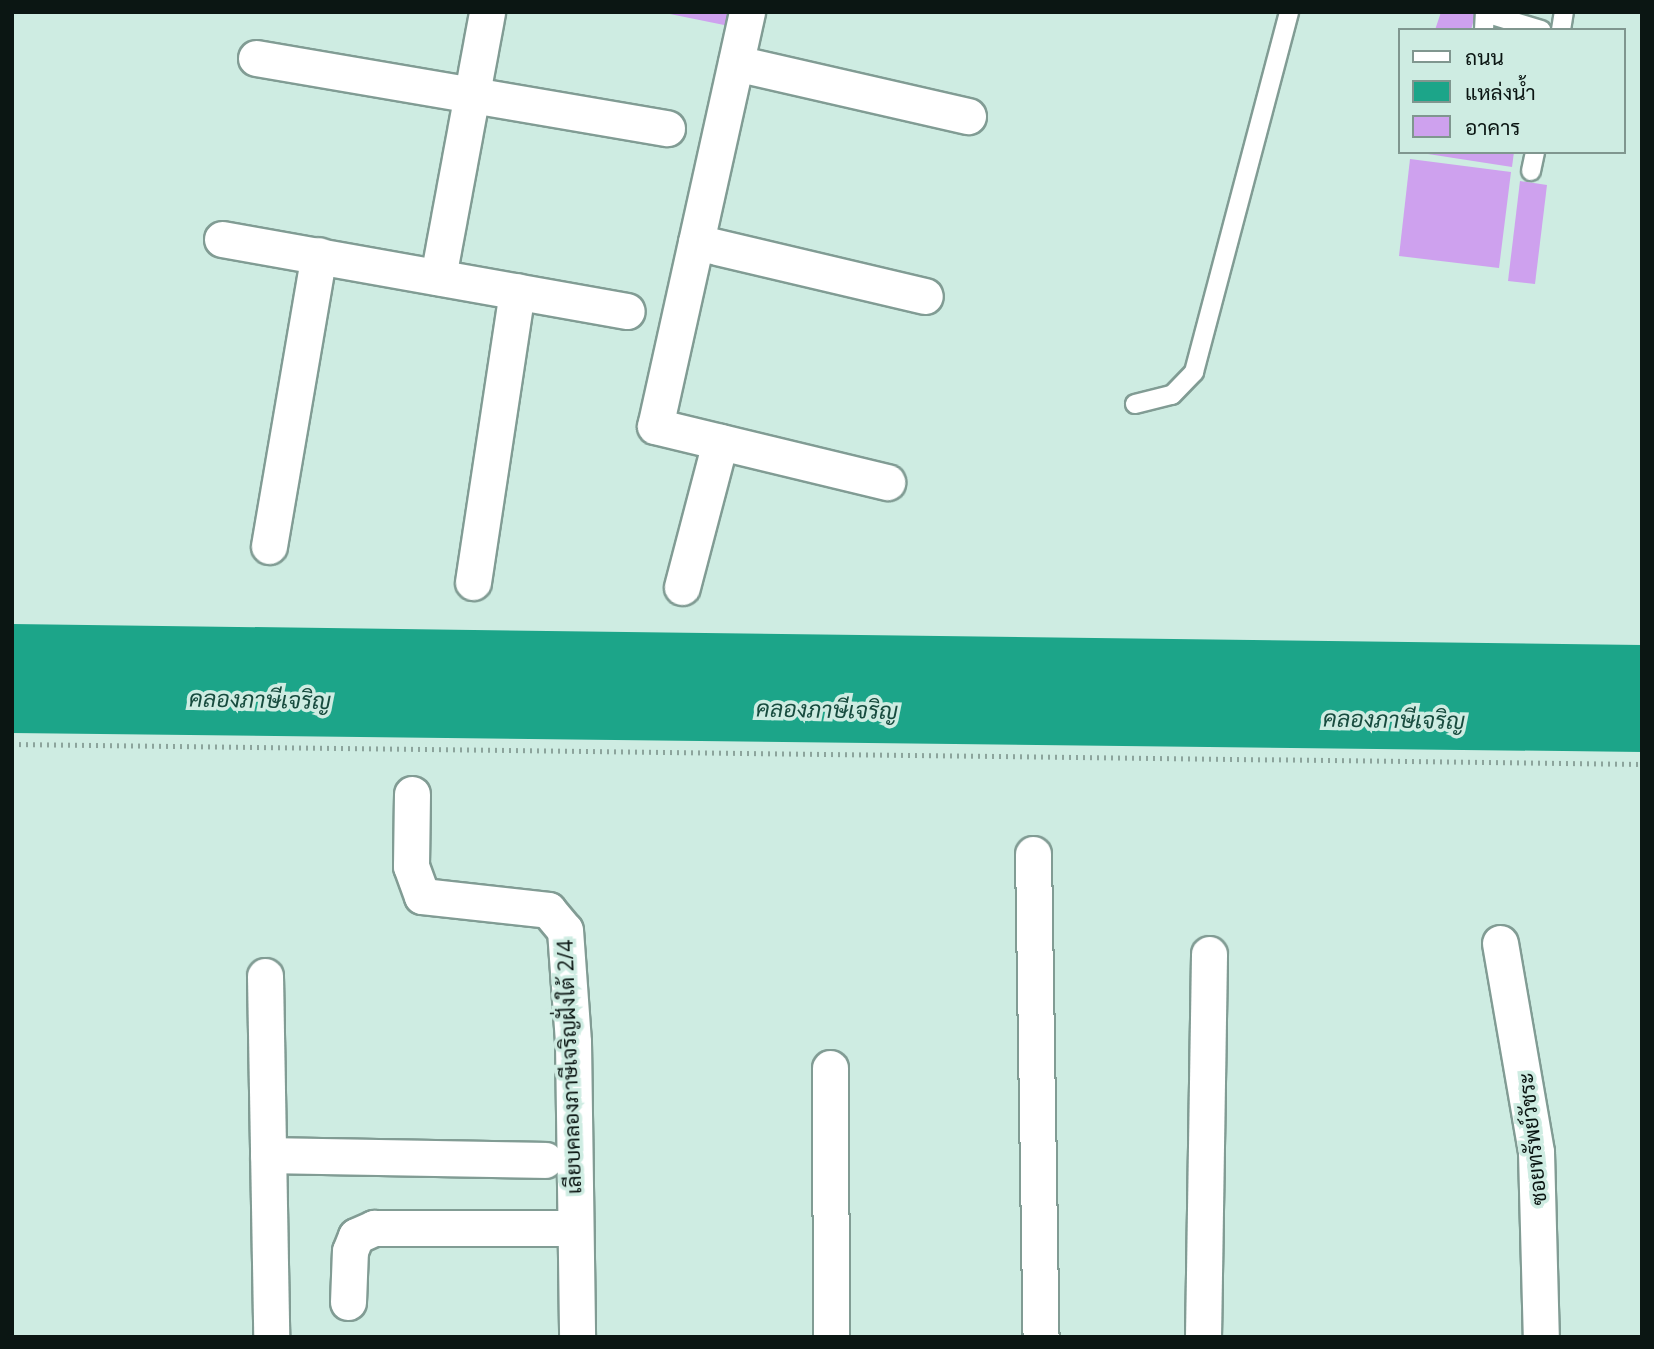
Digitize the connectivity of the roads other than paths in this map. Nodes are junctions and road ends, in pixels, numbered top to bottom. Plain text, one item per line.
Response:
1 (487, 12) edge
2 (747, 12) edge
3 (1289, 12) edge
4 (1485, 18) edge
5 (1532, 28) edge
6 (256, 58) dead end
7 (736, 63) junction
8 (471, 96) junction
9 (968, 116) dead end
10 (667, 128) dead end
11 (1535, 154) edge
12 (1531, 171) dead end
13 (222, 239) dead end
14 (696, 242) junction
15 (320, 256) junction
16 (438, 277) junction
17 (517, 291) junction
18 (925, 296) dead end
19 (627, 311) dead end
20 (1135, 404) dead end
21 (720, 442) junction
22 (887, 482) dead end
23 (269, 546) dead end
24 (473, 582) dead end
25 (681, 587) dead end
26 (412, 794) dead end
27 (1033, 854) dead end
28 (1500, 943) dead end
29 (1209, 954) dead end
30 (265, 976) dead end
31 (830, 1068) dead end
32 (268, 1155) junction
33 (545, 1160) dead end
34 (574, 1228) junction
35 (348, 1303) dead end
36 (271, 1337) edge
37 (577, 1337) edge
38 (831, 1337) edge
39 (1041, 1337) edge
40 (1203, 1337) edge
41 (1541, 1337) edge

1 - 8 street
2 - 7 street
3 - 20 lane
4 - 5 lane
6 - 8 street
7 - 9 street
7 - 14 street
8 - 10 street
8 - 16 street
11 - 12 lane
13 - 15 street
14 - 18 street
14 - 21 street
15 - 16 street
15 - 23 street
16 - 17 street
17 - 19 street
17 - 24 street
21 - 22 street
21 - 25 street
26 - 34 street, เลียบคลองภาษีเจริญฝั่งใต้ 2/4
27 - 39 street
28 - 41 street, ซอยทรัพย์วัชระ
29 - 40 street
30 - 32 street
31 - 38 street
32 - 33 street
32 - 36 street
34 - 35 street
34 - 37 street, เลียบคลองภาษีเจริญฝั่งใต้ 2/4

